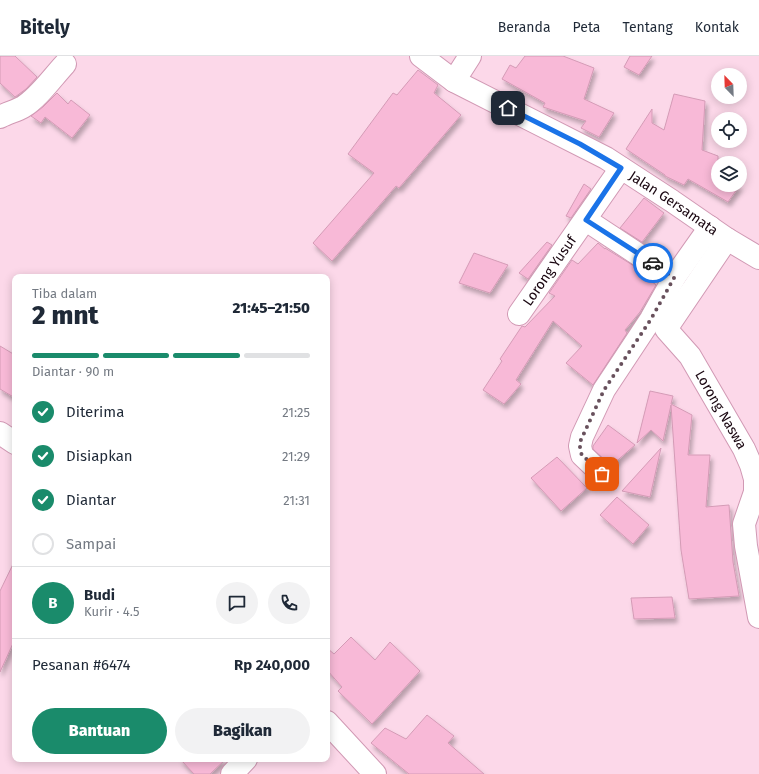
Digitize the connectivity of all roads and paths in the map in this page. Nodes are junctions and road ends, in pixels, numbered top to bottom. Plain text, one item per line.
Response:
1 (421, 56) edge
2 (470, 56) edge
3 (65, 64) dead end
4 (454, 81) junction
5 (0, 117) edge
6 (621, 168) junction
7 (586, 220) junction
8 (718, 233) junction
9 (759, 258) edge
10 (674, 278) junction
11 (519, 314) dead end
12 (659, 324) junction
13 (0, 433) edge
14 (0, 441) edge
15 (12, 441) edge
16 (12, 450) edge
17 (602, 474) dead end
18 (759, 617) edge
19 (330, 725) edge
20 (330, 745) edge
21 (243, 762) edge
22 (232, 774) edge
23 (359, 774) edge
24 (375, 774) edge

1 - 4 street, Jalan Gersamata
2 - 4 street
3 - 5 street
4 - 6 street, Jalan Gersamata
6 - 7 street, Lorong Yusuf
6 - 8 street, Jalan Gersamata
7 - 10 street
7 - 11 street, Lorong Yusuf
8 - 9 street, Jalan Gersamata
8 - 10 street
8 - 12 street
10 - 12 street
12 - 17 street
12 - 18 street, Lorong Naswa
13 - 15 street
14 - 16 street
19 - 24 street
20 - 23 street
21 - 22 street

